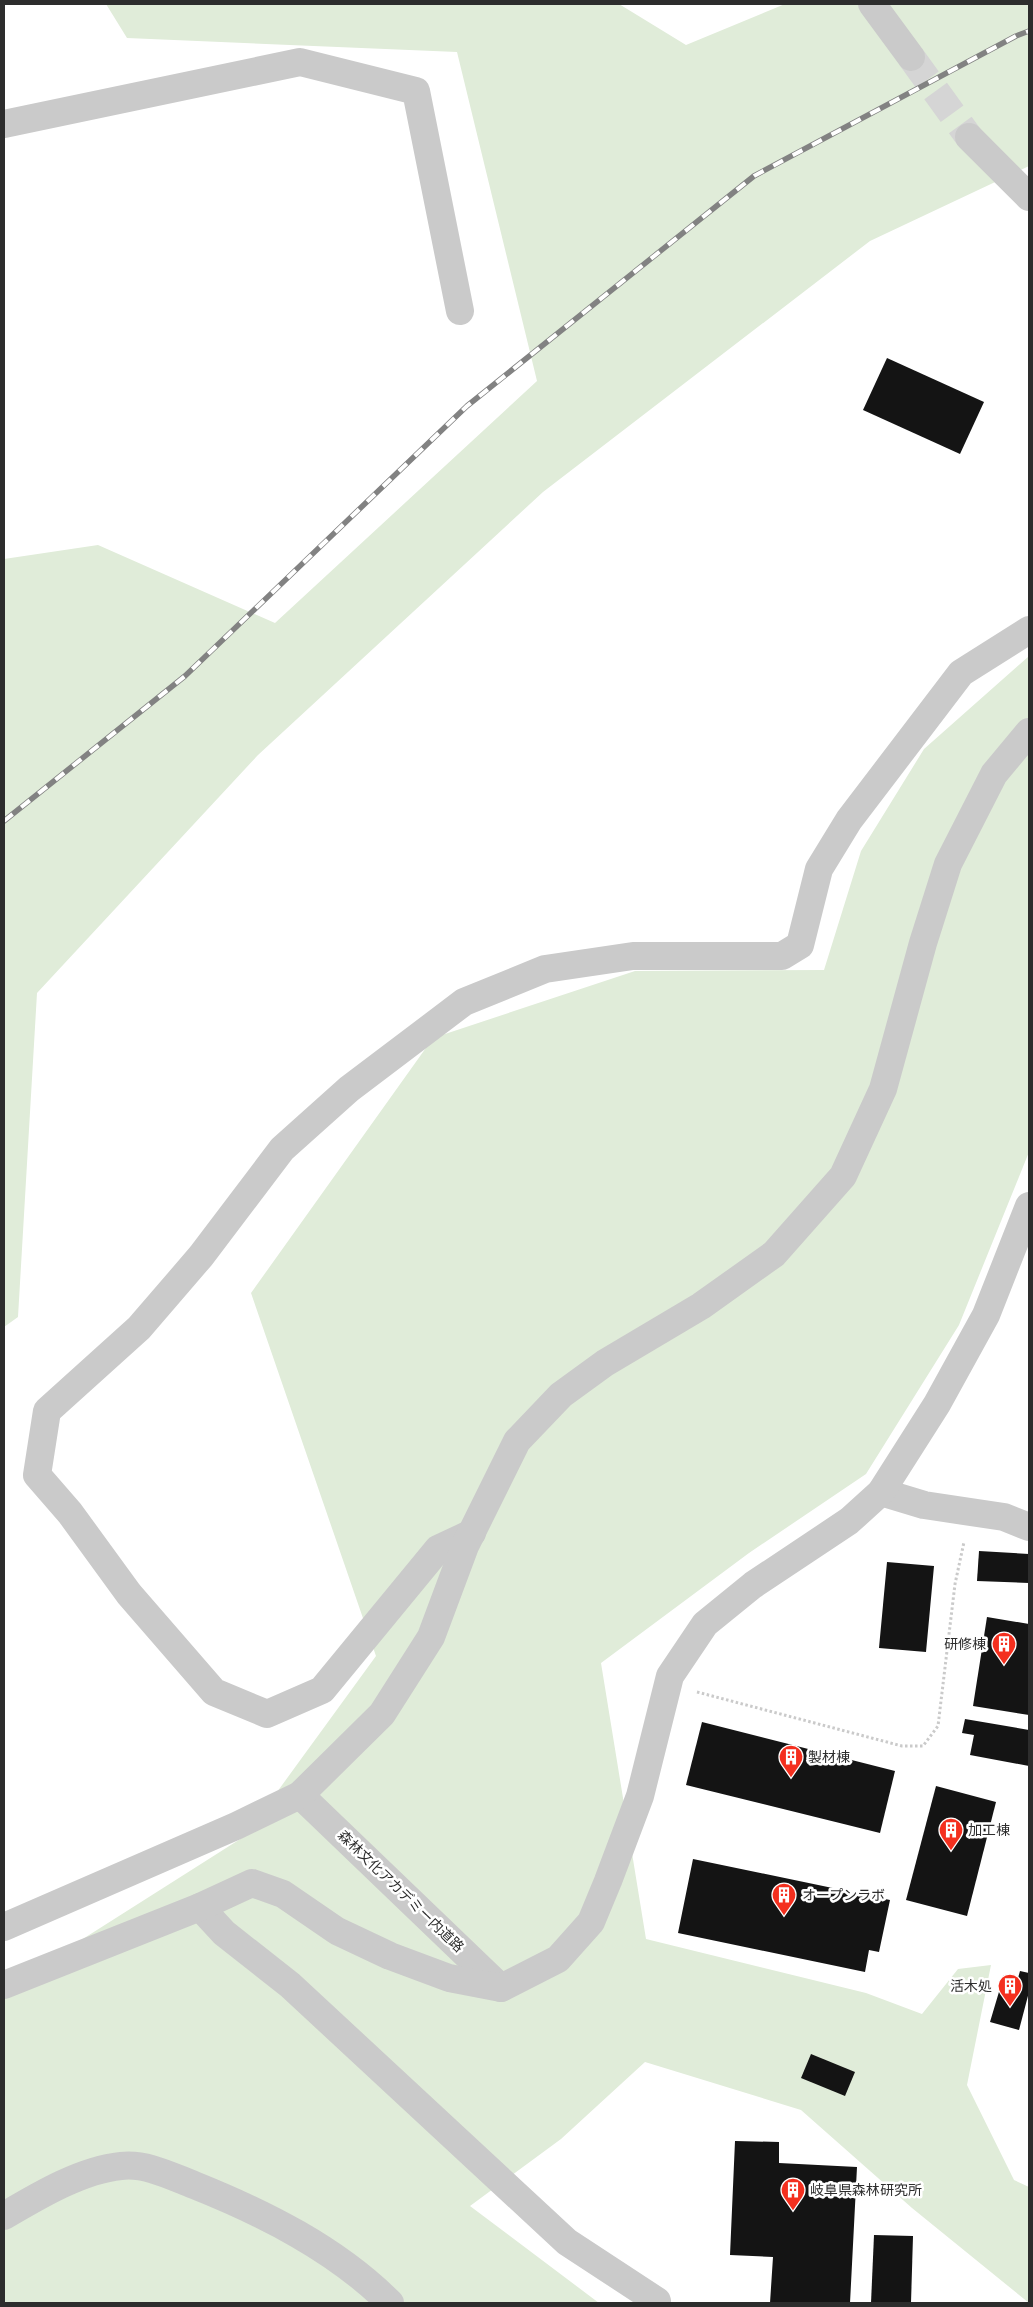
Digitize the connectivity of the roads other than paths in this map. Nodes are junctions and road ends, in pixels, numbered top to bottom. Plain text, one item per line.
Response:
1 (872, 4) edge
2 (910, 57) tunnel mouth
3 (4, 124) edge
4 (969, 137) tunnel mouth
5 (1029, 197) edge
6 (460, 311) dead end
7 (1029, 630) edge
8 (1029, 732) edge
9 (1029, 1206) edge
10 (881, 1492) junction
11 (1029, 1527) edge
12 (472, 1533) junction
13 (300, 1795) junction
14 (200, 1907) junction
15 (4, 1927) edge
16 (4, 1985) edge
17 (501, 1988) junction
18 (4, 2216) edge
19 (657, 2300) dead end
20 (390, 2303) edge

1 - 2 street
3 - 6 street
4 - 5 street
7 - 12 street
8 - 12 street
9 - 10 street
10 - 11 street
10 - 17 street
12 - 13 street
13 - 15 street
13 - 17 street, 森林文化アカデミー内道路
14 - 16 street
14 - 17 street
14 - 19 street
18 - 20 street

